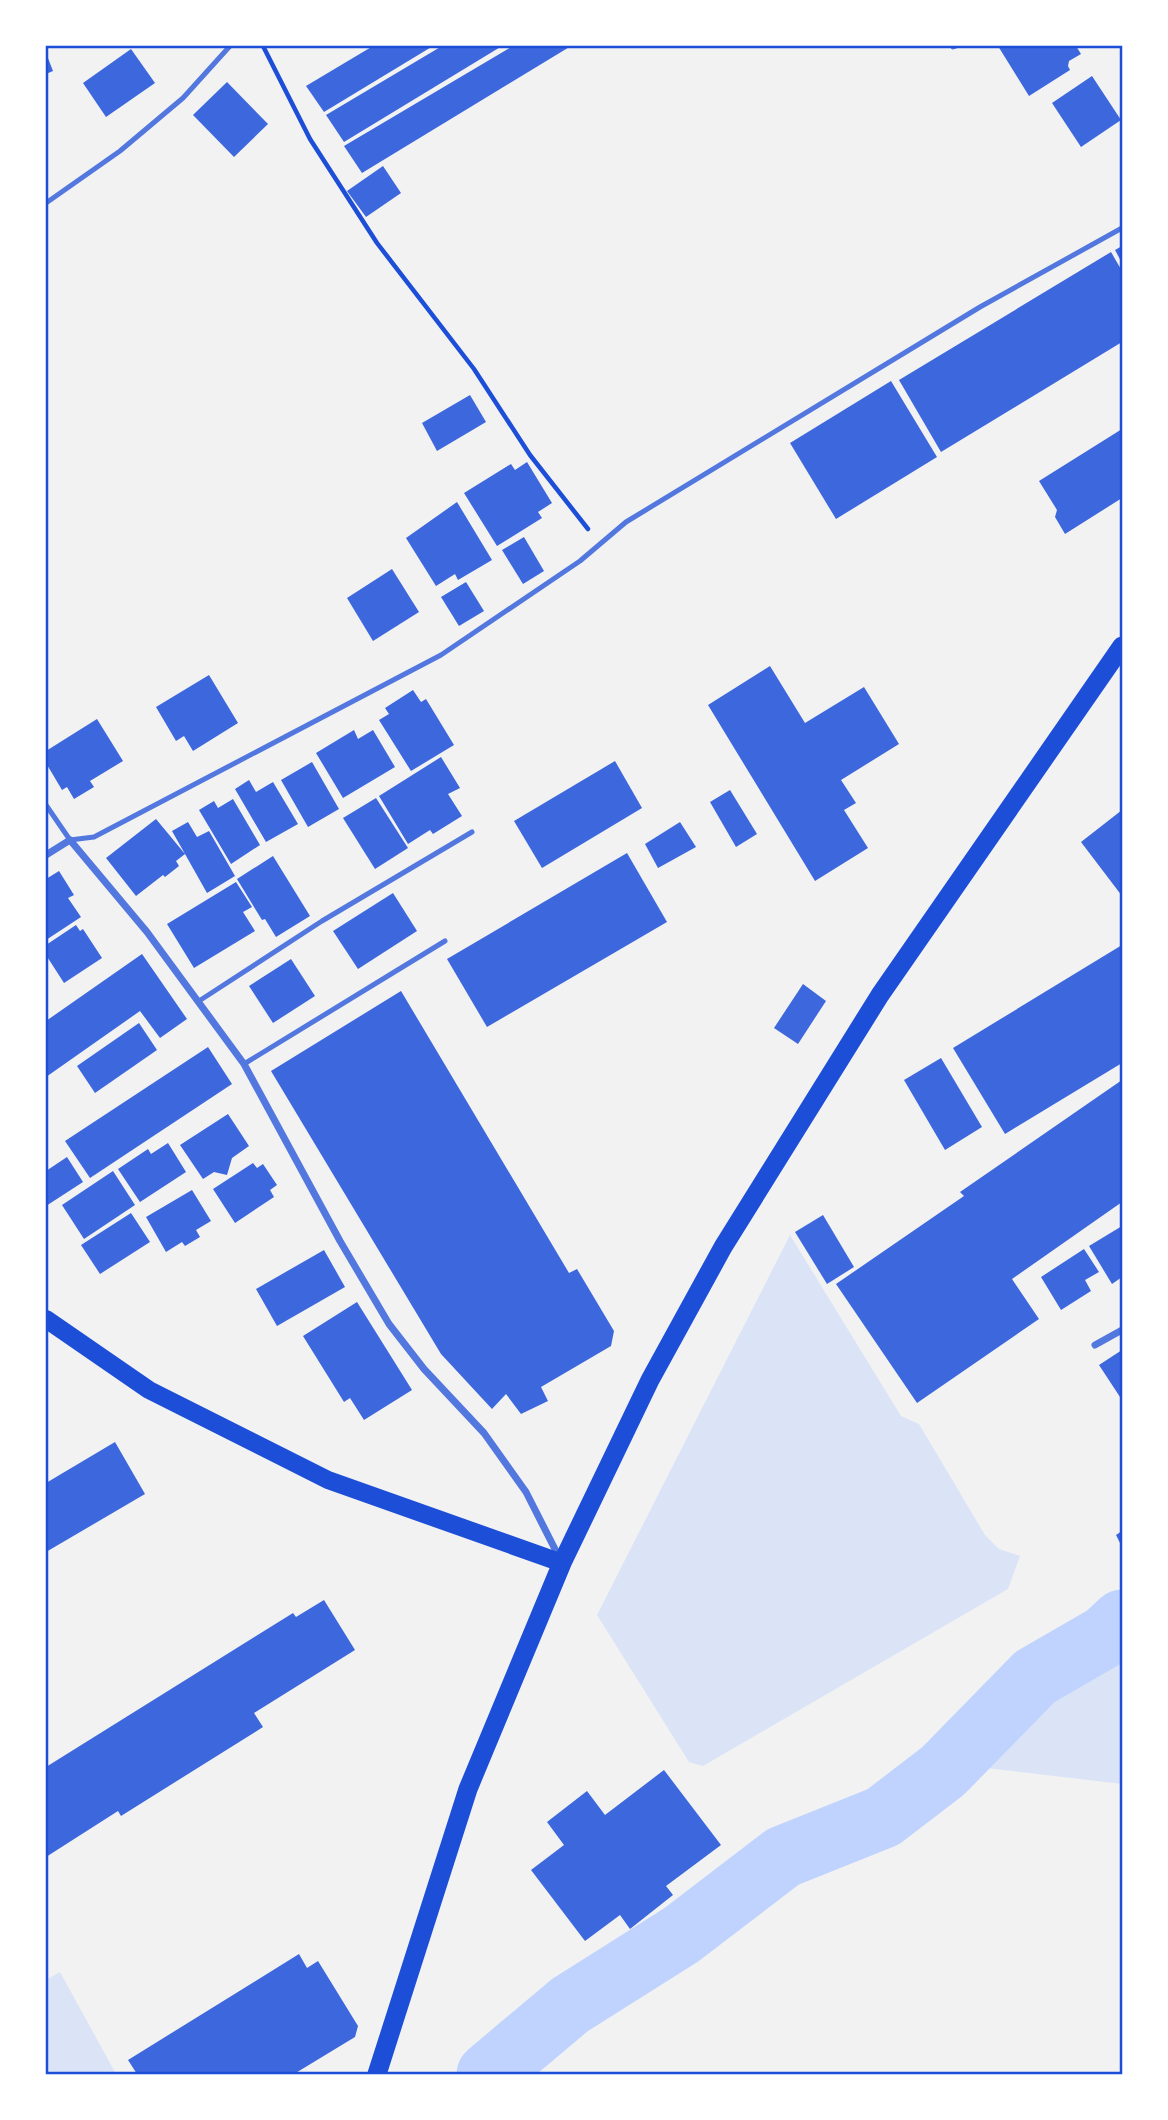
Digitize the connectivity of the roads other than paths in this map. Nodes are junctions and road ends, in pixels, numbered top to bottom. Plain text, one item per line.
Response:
1 (230, 46) edge
2 (46, 203) edge
3 (1122, 228) edge
4 (1122, 646) edge
5 (46, 805) edge
6 (472, 832) dead end
7 (70, 840) junction
8 (46, 855) edge
9 (445, 941) dead end
10 (199, 1001) junction
11 (244, 1064) junction
12 (46, 1320) edge
13 (1122, 1330) edge
14 (1096, 1345) dead end
15 (562, 1563) junction
16 (377, 2074) edge

1 - 2 lane
3 - 7 lane
4 - 15 highway
5 - 7 lane
6 - 10 lane
7 - 8 street
7 - 10 street
9 - 11 lane
10 - 11 street
11 - 15 street
12 - 15 main road
13 - 14 street
15 - 16 highway

